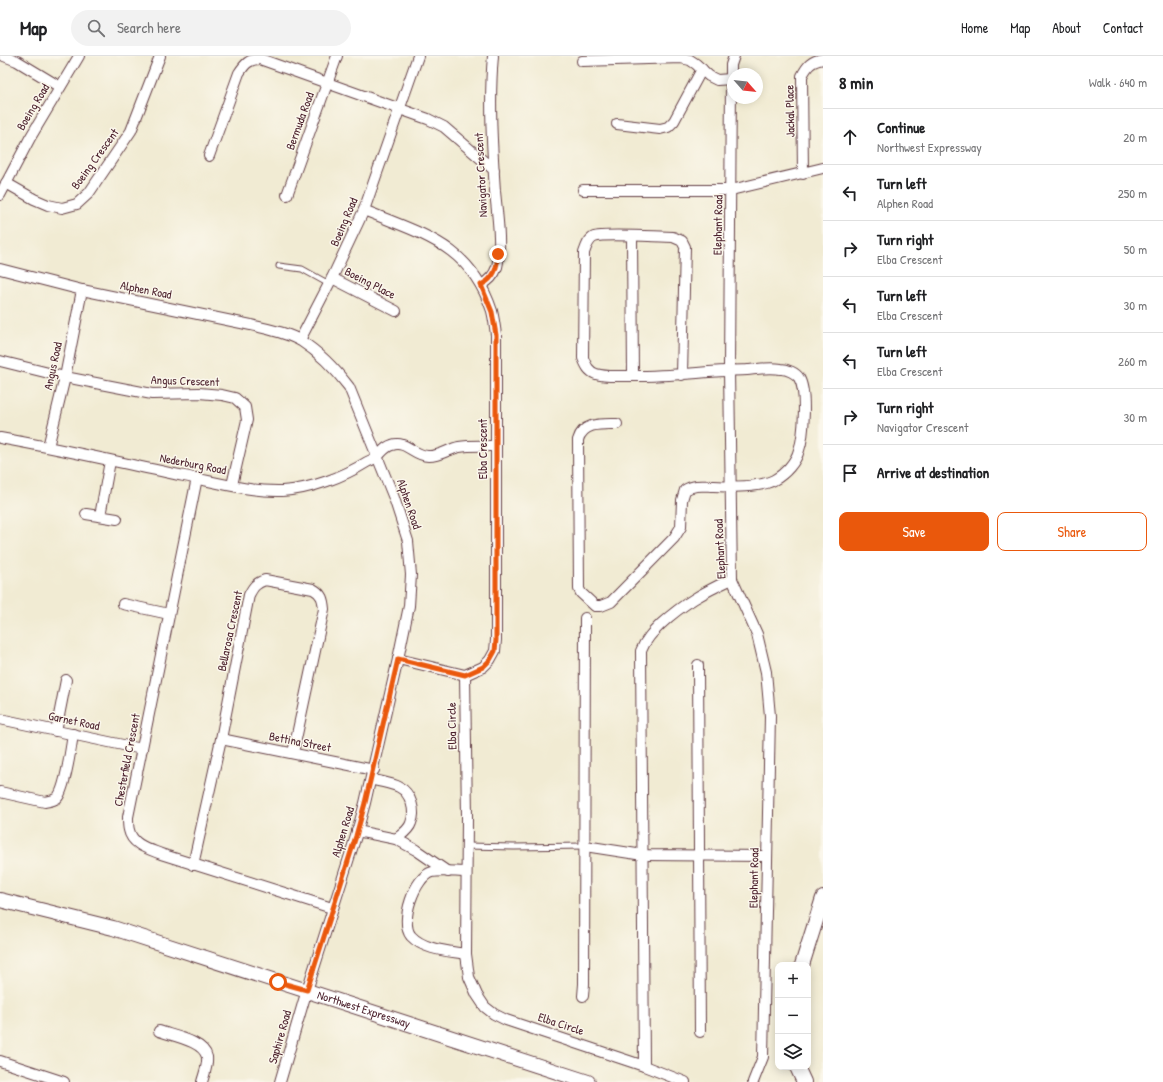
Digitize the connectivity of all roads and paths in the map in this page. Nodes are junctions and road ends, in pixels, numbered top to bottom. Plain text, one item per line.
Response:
1 (4, 56) edge
2 (79, 56) edge
3 (160, 56) edge
4 (337, 56) edge
5 (418, 56) edge
6 (493, 56) edge
7 (734, 56) edge
8 (823, 59) edge
9 (582, 61) dead end
10 (731, 68) edge
11 (702, 69) junction
12 (727, 79) edge
13 (328, 83) junction
14 (60, 87) junction
15 (731, 104) edge
16 (400, 109) junction
17 (617, 124) dead end
18 (209, 156) dead end
19 (823, 168) edge
20 (494, 170) junction
21 (802, 174) junction
22 (6, 183) junction
23 (583, 190) dead end
24 (731, 190) junction
25 (0, 195) edge
26 (287, 195) dead end
27 (364, 210) junction
28 (632, 236) junction
29 (279, 266) dead end
30 (0, 269) edge
31 (331, 281) junction
32 (481, 285) junction
33 (82, 290) junction
34 (396, 311) dead end
35 (300, 340) junction
36 (0, 361) edge
37 (729, 370) junction
38 (682, 375) junction
39 (633, 376) junction
40 (65, 377) junction
41 (618, 424) dead end
42 (0, 438) edge
43 (496, 446) junction
44 (48, 447) junction
45 (377, 456) junction
46 (110, 461) junction
47 (197, 478) junction
48 (232, 485) junction
49 (730, 487) junction
50 (86, 514) dead end
51 (100, 516) junction
52 (117, 519) dead end
53 (732, 579) junction
54 (124, 604) dead end
55 (169, 614) junction
56 (585, 618) dead end
57 (398, 659) junction
58 (698, 665) dead end
59 (465, 675) junction
60 (66, 680) dead end
61 (0, 719) edge
62 (56, 731) junction
63 (73, 734) junction
64 (221, 739) junction
65 (142, 749) junction
66 (293, 753) junction
67 (372, 775) junction
68 (0, 792) edge
69 (357, 831) junction
70 (396, 839) junction
71 (466, 846) junction
72 (584, 846) junction
73 (643, 855) junction
74 (699, 855) junction
75 (767, 856) junction
76 (193, 865) junction
77 (448, 872) junction
78 (466, 872) junction
79 (823, 898) edge
80 (0, 900) edge
81 (0, 908) edge
82 (332, 908) junction
83 (466, 954) junction
84 (803, 962) edge
85 (305, 995) junction
86 (583, 996) dead end
87 (159, 1032) dead end
88 (700, 1032) dead end
89 (0, 1061) edge
90 (644, 1066) junction
91 (798, 1070) edge
92 (64, 1082) edge
93 (202, 1082) edge
94 (280, 1082) edge
95 (564, 1082) edge
96 (588, 1082) edge
97 (685, 1082) edge
98 (754, 1082) edge
99 (804, 1082) edge

1 - 14 street
2 - 14 street, Boeing Road
3 - 22 street, Boeing Crescent
4 - 13 street, Bermuda Road
5 - 16 street, Boeing Road
6 - 20 street, Navigator Crescent
7 - 10 street, Elephant Road
8 - 21 street, Jackal Place
9 - 11 street
11 - 12 street
11 - 17 street
13 - 16 street
13 - 18 street
13 - 26 street, Bermuda Road
14 - 22 street, Boeing Road
15 - 24 street, Elephant Road
16 - 20 street
16 - 27 street, Boeing Road
19 - 21 street
20 - 32 street, Navigator Crescent
21 - 24 street
22 - 25 street, Boeing Road
23 - 24 street
24 - 37 street, Elephant Road
27 - 31 street, Boeing Road
27 - 32 street, Elba Crescent
28 - 38 street
28 - 39 street
28 - 39 street
29 - 31 lane
30 - 33 street, Alphen Road
31 - 34 street, Boeing Place
31 - 35 street, Boeing Road
32 - 43 street, Elba Crescent
33 - 35 street, Alphen Road
33 - 40 street, Angus Road
35 - 45 street, Alphen Road
36 - 40 street, Angus Crescent
37 - 38 street
37 - 49 street, Elephant Road
37 - 49 street
38 - 39 street
40 - 44 street, Angus Road
40 - 48 street, Angus Crescent
41 - 49 street
42 - 44 street, Nederburg Road
43 - 45 street, Nederburg Road
43 - 59 street, Elba Crescent
44 - 46 street, Nederburg Road
45 - 48 street, Nederburg Road
45 - 57 street, Alphen Road
46 - 47 street, Nederburg Road
46 - 51 street
47 - 48 street, Nederburg Road
47 - 55 street, Chesterfield Crescent
49 - 53 street, Elephant Road
50 - 51 street
51 - 52 street
53 - 73 street
53 - 75 street, Elephant Road
54 - 55 street
55 - 65 street, Chesterfield Crescent
56 - 72 street
57 - 59 street
57 - 67 street, Alphen Road
58 - 74 street
59 - 71 street, Elba Circle
60 - 62 street
61 - 62 street, Garnet Road
62 - 63 street, Garnet Road
63 - 65 street, Garnet Road
63 - 68 street
64 - 66 street, Bettina Street
64 - 66 street, Bellarosa Crescent
64 - 76 street, Bellarosa Crescent
65 - 76 street, Chesterfield Crescent
66 - 67 street, Bettina Street
67 - 69 street, Alphen Road
67 - 70 street, Bettina Street
69 - 70 street
69 - 82 street, Alphen Road
70 - 77 street
71 - 72 lane
71 - 78 street, Elba Circle
72 - 73 street
72 - 86 street
73 - 74 street
73 - 90 street
74 - 75 street
74 - 88 street
75 - 98 street, Elephant Road
76 - 82 street, Chesterfield Crescent
77 - 78 street
77 - 83 street
78 - 83 street, Elba Circle
79 - 84 main road
80 - 85 main road, Northwest Expressway
81 - 85 main road, Northwest Expressway
82 - 85 street, Alphen Road
83 - 90 street, Elba Circle
85 - 94 street, Saphire Road
85 - 95 main road, Northwest Expressway
85 - 96 main road, Northwest Expressway
87 - 93 street
89 - 92 street
90 - 97 street, Elba Circle
91 - 99 main road

